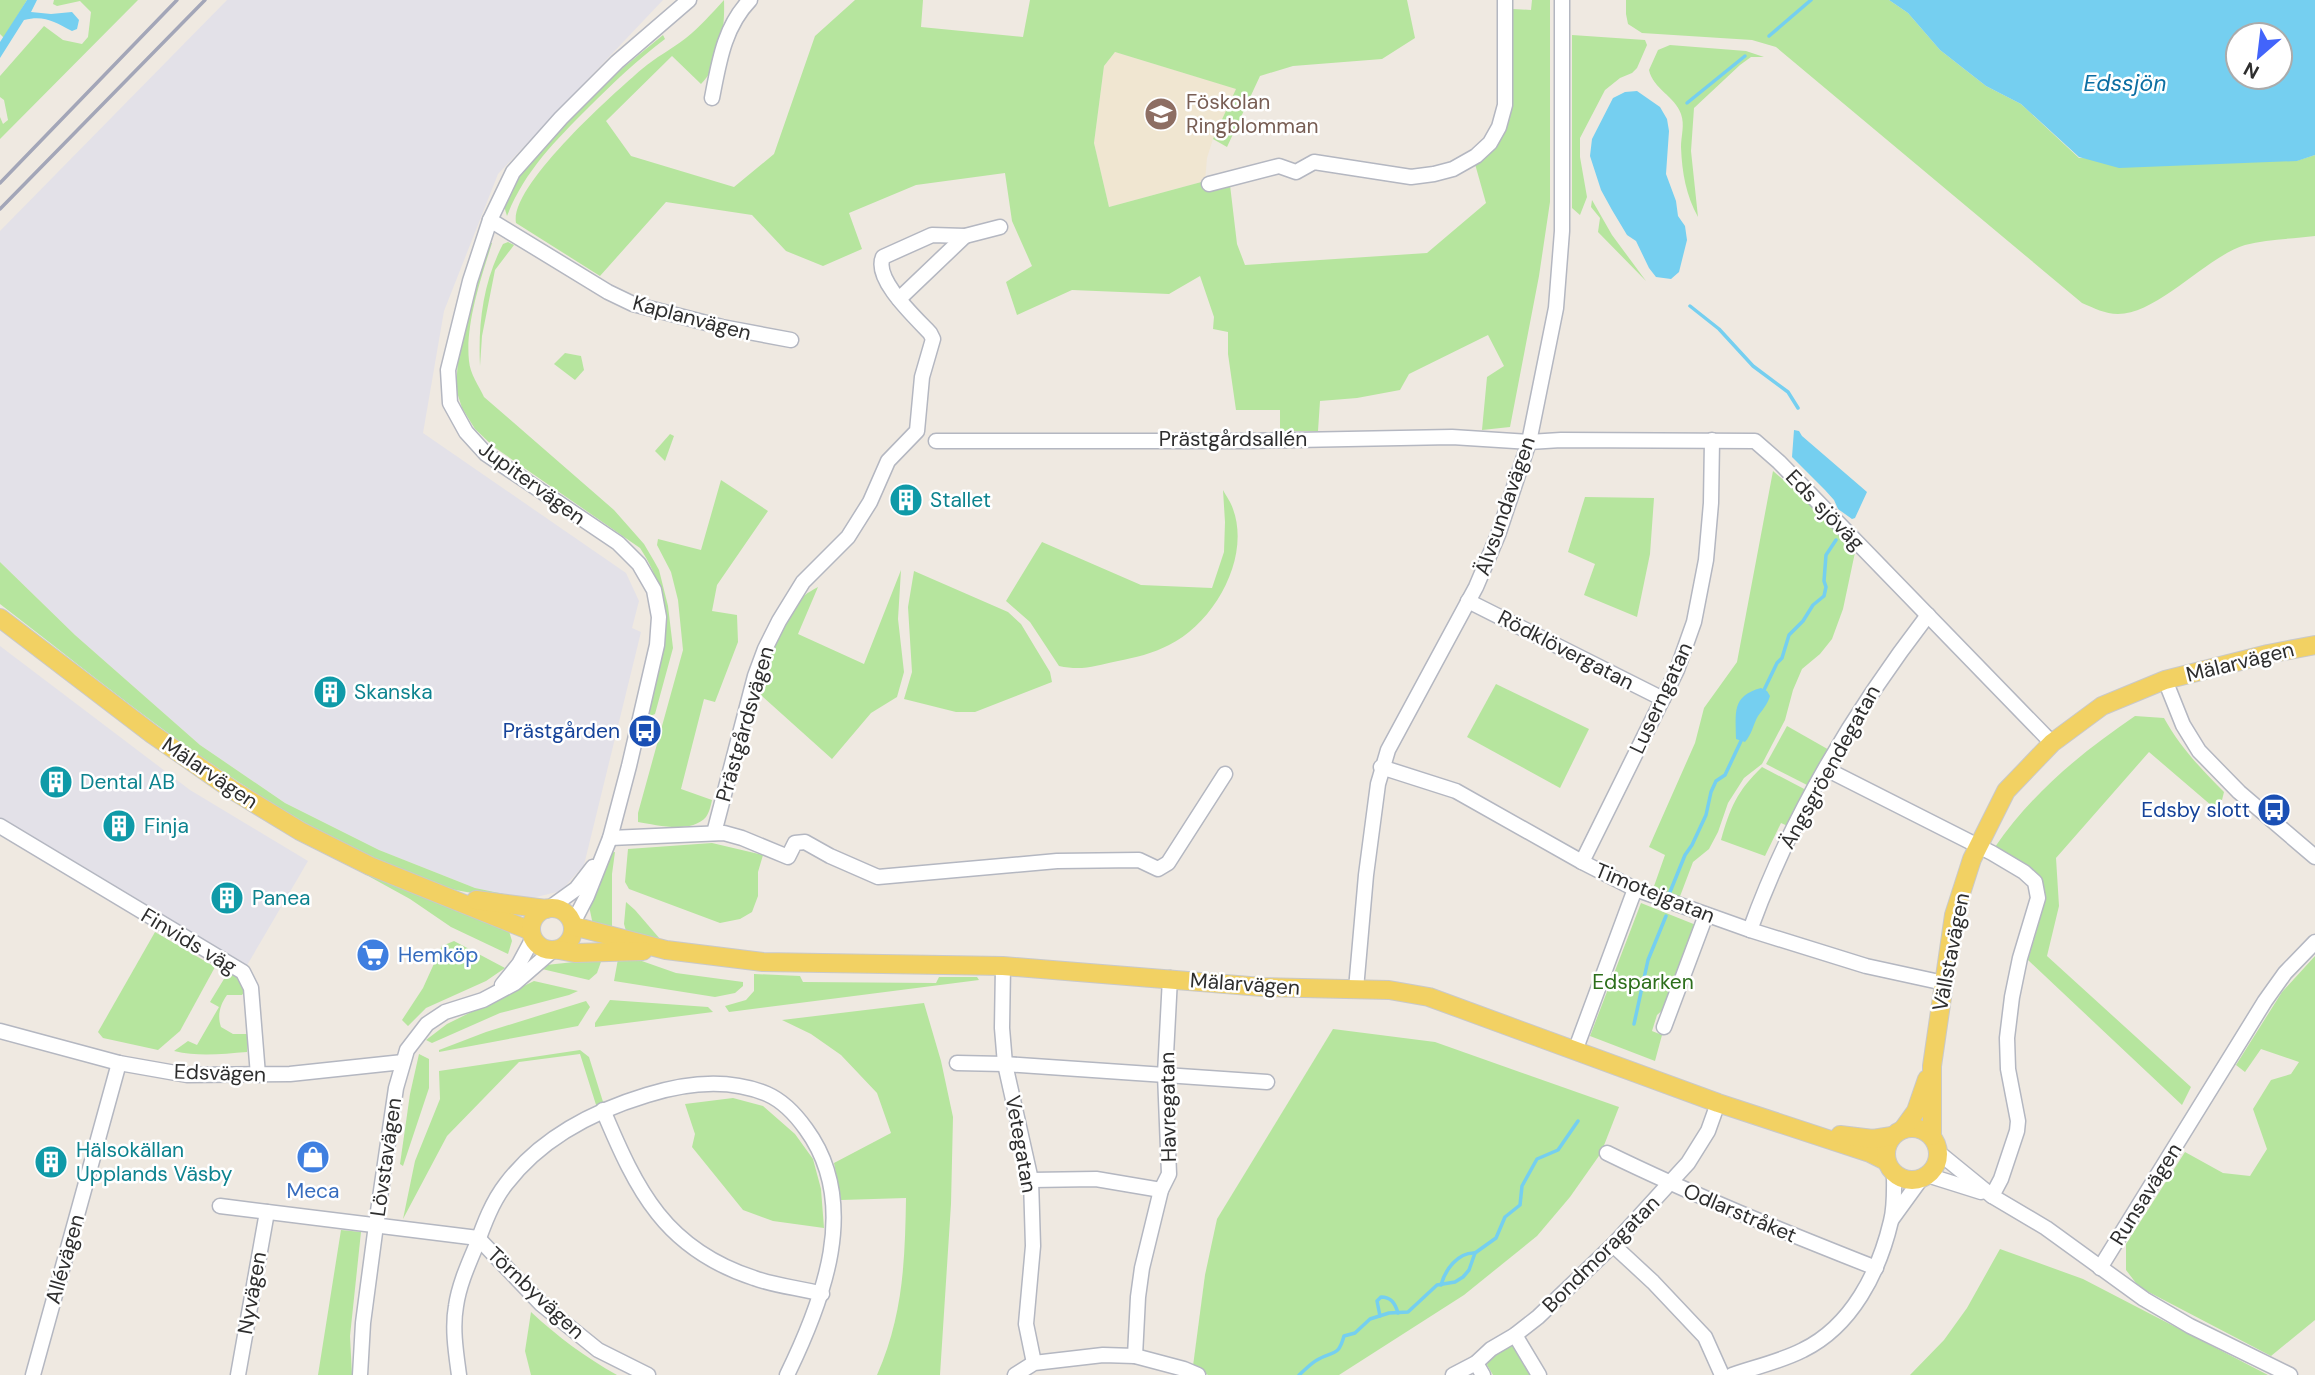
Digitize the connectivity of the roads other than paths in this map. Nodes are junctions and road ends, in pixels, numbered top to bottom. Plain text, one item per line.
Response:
1 (689, 0) edge
2 (750, 0) edge
3 (1505, 0) edge
4 (1562, 0) edge
5 (712, 98) dead end
6 (1209, 184) dead end
7 (489, 220) junction
8 (1000, 227) dead end
9 (965, 236) junction
10 (899, 299) junction
11 (791, 340) dead end
12 (1712, 440) junction
13 (936, 441) dead end
14 (1529, 442) junction
15 (1468, 601) junction
16 (1928, 615) junction
17 (0, 618) edge
18 (2315, 645) edge
19 (2165, 680) junction
20 (1663, 699) junction
21 (2052, 743) junction
22 (1381, 767) junction
23 (1826, 769) junction
24 (1225, 774) dead end
25 (0, 826) edge
26 (713, 833) junction
27 (610, 838) junction
28 (1977, 846) junction
29 (603, 855) junction
30 (2315, 857) edge
31 (1582, 862) junction
32 (82, 875) junction
33 (68, 883) dead end
34 (1635, 889) junction
35 (441, 894) junction
36 (548, 908) junction
37 (1706, 915) junction
38 (573, 925) junction
39 (1750, 930) junction
40 (532, 934) junction
41 (2315, 942) edge
42 (556, 950) junction
43 (666, 950) junction
44 (1003, 967) junction
45 (1170, 978) junction
46 (1944, 983) junction
47 (1356, 989) junction
48 (496, 992) junction
49 (1664, 1027) dead end
50 (0, 1031) edge
51 (1574, 1051) junction
52 (403, 1062) junction
53 (119, 1063) junction
54 (957, 1063) dead end
55 (1006, 1064) junction
56 (1932, 1066) junction
57 (1166, 1074) junction
58 (258, 1076) junction
59 (1267, 1083) dead end
60 (1718, 1103) junction
61 (603, 1110) junction
62 (1801, 1131) junction
63 (1898, 1133) junction
64 (1935, 1144) junction
65 (1607, 1153) dead end
66 (1890, 1167) junction
67 (1924, 1177) junction
68 (1031, 1180) junction
69 (1671, 1184) junction
70 (1161, 1190) junction
71 (1992, 1195) junction
72 (220, 1206) dead end
73 (267, 1212) junction
74 (1892, 1220) junction
75 (376, 1225) junction
76 (478, 1238) junction
77 (1613, 1245) junction
78 (1876, 1268) junction
79 (2100, 1268) junction
80 (822, 1294) junction
81 (1515, 1335) junction
82 (1135, 1356) junction
83 (1034, 1363) junction
84 (1479, 1369) edge
85 (2272, 1371) edge
86 (33, 1375) edge
87 (238, 1375) edge
88 (360, 1375) edge
89 (458, 1375) edge
90 (648, 1375) edge
91 (788, 1375) edge
92 (1015, 1375) edge
93 (1198, 1375) edge
94 (1453, 1375) edge
95 (1539, 1375) edge
96 (1722, 1375) edge
97 (1732, 1375) edge
98 (2290, 1375) edge

1 - 7 street, Jupitervägen
2 - 5 street
3 - 6 street
4 - 14 street, Älvsundavägen
7 - 11 street, Kaplanvägen
7 - 27 street, Jupitervägen
8 - 9 street, Prästgårdsvägen
9 - 10 street, Prästgårdsvägen
9 - 10 street, Prästgårdsvägen
10 - 26 street, Prästgårdsvägen
12 - 14 street, Eds sjöväg
12 - 16 street, Eds sjöväg
12 - 20 street, Luserngatan
13 - 14 street, Prästgårdsallén
14 - 15 street, Älvsundavägen
15 - 20 street, Rödklövergatan
15 - 22 street, Älvsundavägen
16 - 21 street, Eds sjöväg
16 - 23 street, Ängsgröendegatan
17 - 35 main road, Mälarvägen
18 - 19 main road, Mälarvägen
19 - 21 main road, Vällstavägen
19 - 30 street
20 - 31 street, Luserngatan
21 - 28 main road, Vällstavägen
22 - 31 street, Timotejgatan
22 - 47 street, Älvsundavägen
23 - 28 street
23 - 39 street, Ängsgröendegatan
24 - 26 street, Prästgårdsvägen
25 - 32 street, Finvids väg
26 - 27 street, Prästgårdsvägen
27 - 29 street, Jupitervägen
28 - 46 main road, Vällstavägen
28 - 71 street
29 - 36 street, Jupitervägen
29 - 38 street, Jupitervägen
31 - 34 street, Timotejgatan
32 - 33 street
32 - 58 street, Finvids väg
34 - 37 street, Timotejgatan
34 - 51 street
35 - 36 main road, Mälarvägen
35 - 40 main road, Mälarvägen
36 - 38 main road
36 - 40 main road
37 - 39 street, Timotejgatan
37 - 49 street
38 - 42 main road
38 - 43 main road, Mälarvägen
39 - 46 street, Timotejgatan
40 - 42 main road
40 - 48 street, Lövstavägen
41 - 79 street, Runsavägen
42 - 43 main road, Mälarvägen
42 - 48 street, Lövstavägen
43 - 44 main road, Mälarvägen
44 - 45 main road, Mälarvägen
44 - 55 street, Vetegatan
45 - 47 main road, Mälarvägen
45 - 57 street, Havregatan
46 - 56 main road, Vällstavägen
47 - 51 main road, Mälarvägen
48 - 52 street, Lövstavägen
50 - 53 street, Edsvägen
51 - 60 main road, Mälarvägen
52 - 58 street, Edsvägen
52 - 75 street, Lövstavägen
53 - 58 street, Edsvägen
53 - 86 street, Allévägen
54 - 55 street
55 - 57 street
55 - 68 street, Vetegatan
56 - 63 main road, Vällstavägen
56 - 64 main road, Vällstavägen
57 - 59 street
57 - 70 street, Havregatan
60 - 62 main road, Mälarvägen
60 - 69 street, Bondmoragatan
61 - 76 street
61 - 80 street
61 - 80 street
62 - 63 main road, Mälarvägen
62 - 66 main road, Mälarvägen
63 - 64 main road
63 - 66 main road
64 - 67 main road
64 - 71 street
65 - 69 street, Odlarstråket
66 - 67 main road
66 - 74 street
67 - 71 street
67 - 74 street
68 - 70 street
68 - 83 street, Vetegatan
69 - 77 street, Bondmoragatan
69 - 78 street, Odlarstråket
70 - 82 street, Havregatan
71 - 79 street
72 - 73 street
73 - 75 street
73 - 87 street, Nyvägen
74 - 78 street
75 - 76 street, Törnbyvägen
75 - 88 street, Lövstavägen
76 - 89 street
76 - 90 street, Törnbyvägen
77 - 81 street, Bondmoragatan
77 - 96 street
78 - 97 street
79 - 85 street, Runsavägen
80 - 91 street
81 - 84 street, Bondmoragatan
81 - 95 street
82 - 83 street
82 - 93 street
83 - 92 street
84 - 94 street, Bondmoragatan
85 - 98 street, Runsavägen

